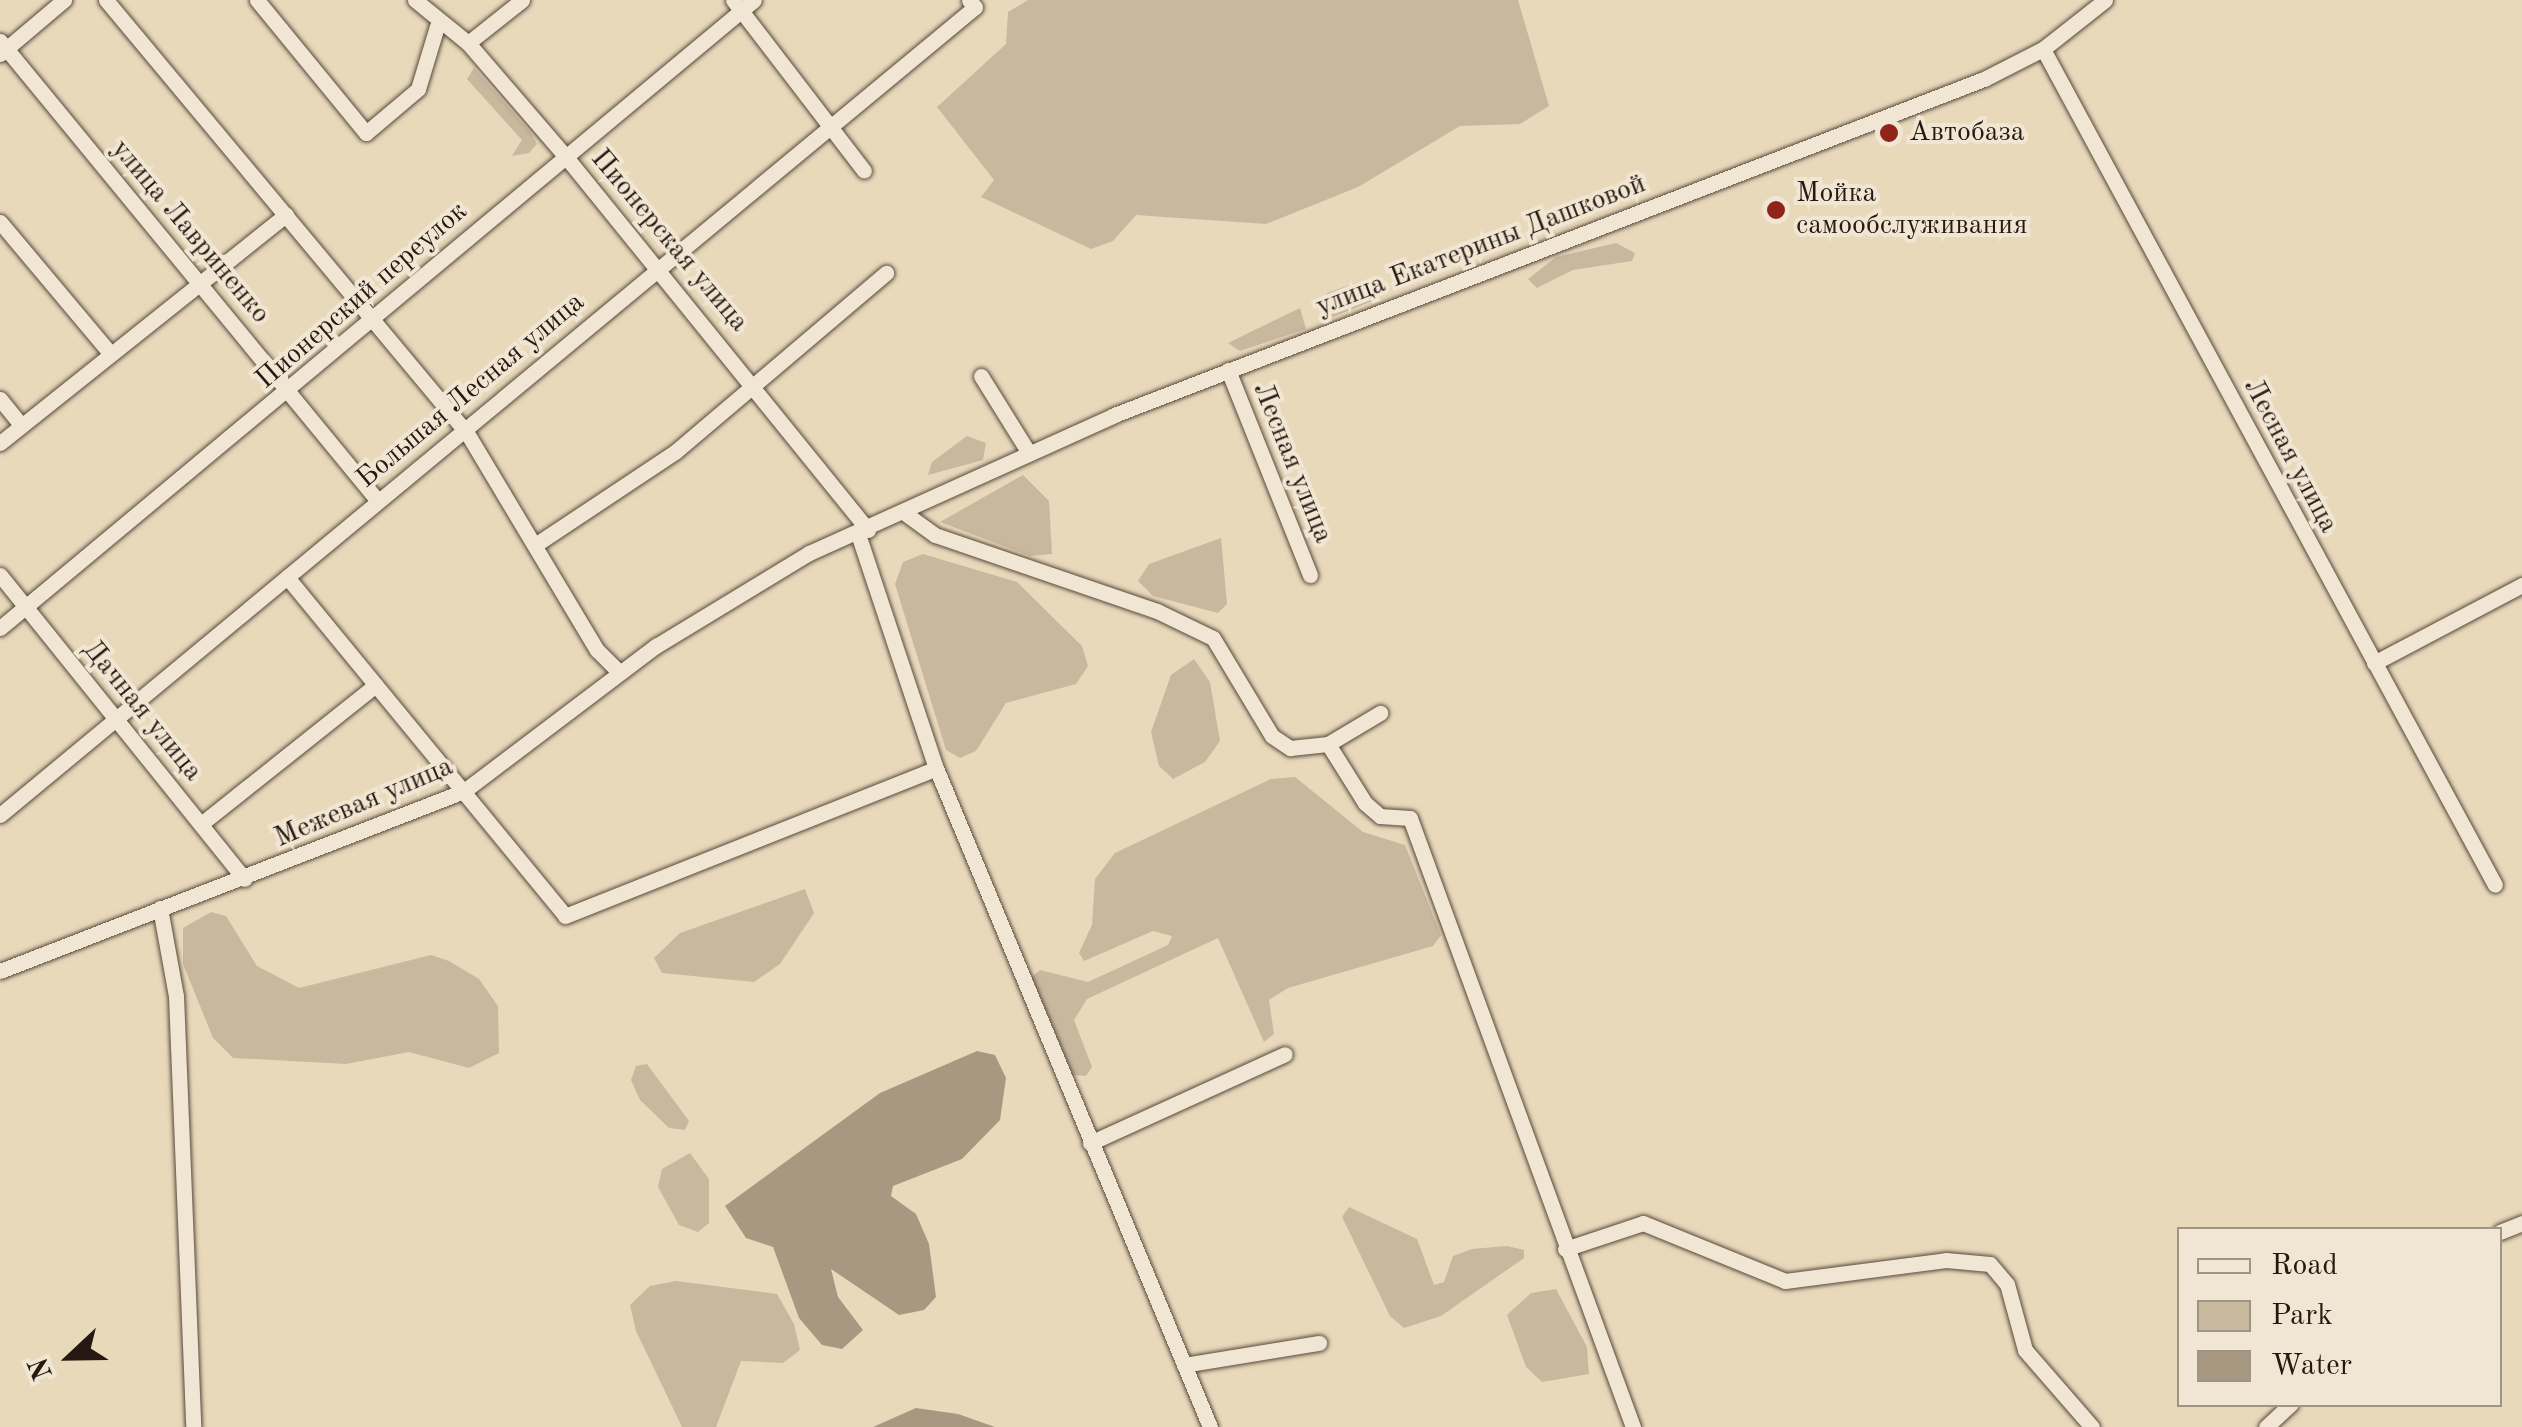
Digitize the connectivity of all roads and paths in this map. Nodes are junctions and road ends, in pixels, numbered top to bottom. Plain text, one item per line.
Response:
1 (64, 0) edge
2 (106, 0) edge
3 (257, 0) edge
4 (415, 0) edge
5 (522, 0) edge
6 (2105, 0) edge
7 (743, 3) edge
8 (972, 3) edge
9 (437, 26) junction
10 (468, 43) junction
11 (2, 48) edge
12 (2043, 49) junction
13 (826, 124) junction
14 (566, 157) junction
15 (864, 171) dead end
16 (286, 215) junction
17 (0, 222) edge
18 (658, 265) junction
19 (886, 273) dead end
20 (198, 280) junction
21 (374, 320) junction
22 (110, 353) junction
23 (1228, 370) junction
24 (981, 376) dead end
25 (758, 385) junction
26 (290, 392) junction
27 (0, 399) edge
28 (20, 424) junction
29 (467, 433) junction
30 (0, 443) edge
31 (1029, 453) junction
32 (378, 500) junction
33 (906, 514) junction
34 (863, 532) junction
35 (535, 546) junction
36 (0, 575) edge
37 (1310, 575) dead end
38 (287, 577) junction
39 (2522, 586) edge
40 (26, 606) junction
41 (0, 628) edge
42 (2374, 663) junction
43 (619, 672) junction
44 (376, 685) junction
45 (1380, 714) dead end
46 (115, 719) junction
47 (1328, 744) junction
48 (936, 768) junction
49 (464, 791) junction
50 (0, 815) edge
51 (201, 824) junction
52 (244, 879) junction
53 (2496, 885) dead end
54 (160, 908) junction
55 (0, 970) edge
56 (1284, 1054) dead end
57 (1090, 1143) junction
58 (1565, 1248) junction
59 (1319, 1343) dead end
60 (1184, 1365) junction
61 (2287, 1407) edge
62 (193, 1427) edge
63 (1210, 1427) edge
64 (1633, 1427) edge
65 (2092, 1427) edge
66 (2266, 1427) edge

1 - 11 street
2 - 16 street
3 - 9 street
4 - 9 street, Пионерская улица
5 - 10 street
6 - 12 street, улица Екатерины Дашковой
7 - 13 street
7 - 14 street, Пионерский переулок
8 - 13 street, Большая Лесная улица
9 - 10 street, Пионерская улица
10 - 14 street, Пионерская улица
11 - 20 street, улица Лавриненко
12 - 23 street, улица Екатерины Дашковой
12 - 42 street, Лесная улица
13 - 15 street
13 - 18 street, Большая Лесная улица
14 - 18 street, Пионерская улица
14 - 21 street, Пионерский переулок
16 - 20 street
16 - 21 street
17 - 22 street
18 - 25 street, Пионерская улица
18 - 29 street, Большая Лесная улица
19 - 25 street
20 - 22 street
20 - 26 street, улица Лавриненко
21 - 26 street, Пионерский переулок
21 - 29 street
22 - 28 street
23 - 31 street, улица Екатерины Дашковой
23 - 37 street, Лесная улица
24 - 31 street
25 - 34 street, Пионерская улица
25 - 35 street
26 - 32 street, улица Лавриненко
26 - 40 street, Пионерский переулок
27 - 28 street
28 - 30 street
29 - 32 street, Большая Лесная улица
29 - 35 street
31 - 33 street, улица Екатерины Дашковой
32 - 38 street, Большая Лесная улица
33 - 34 street, улица Екатерины Дашковой
33 - 47 street
34 - 43 street, Межевая улица
34 - 48 street, Пионерская улица
35 - 43 street
36 - 40 street, Дачная улица
38 - 44 street
38 - 46 street, Большая Лесная улица
39 - 42 street
40 - 41 street, Пионерский переулок
40 - 46 street, Дачная улица
42 - 53 street, Лесная улица
43 - 49 street, Межевая улица
44 - 49 street
44 - 51 street
45 - 47 street
46 - 50 street, Большая Лесная улица
46 - 51 street, Дачная улица
47 - 58 street
48 - 49 street
48 - 57 street, Пионерская улица
49 - 52 street, Межевая улица
51 - 52 street, Дачная улица
52 - 54 street, Межевая улица
54 - 55 street, Межевая улица
54 - 62 street
56 - 57 street
57 - 60 street, Пионерская улица
58 - 64 street
58 - 65 street
59 - 60 street
60 - 63 street, Пионерская улица
61 - 66 street

